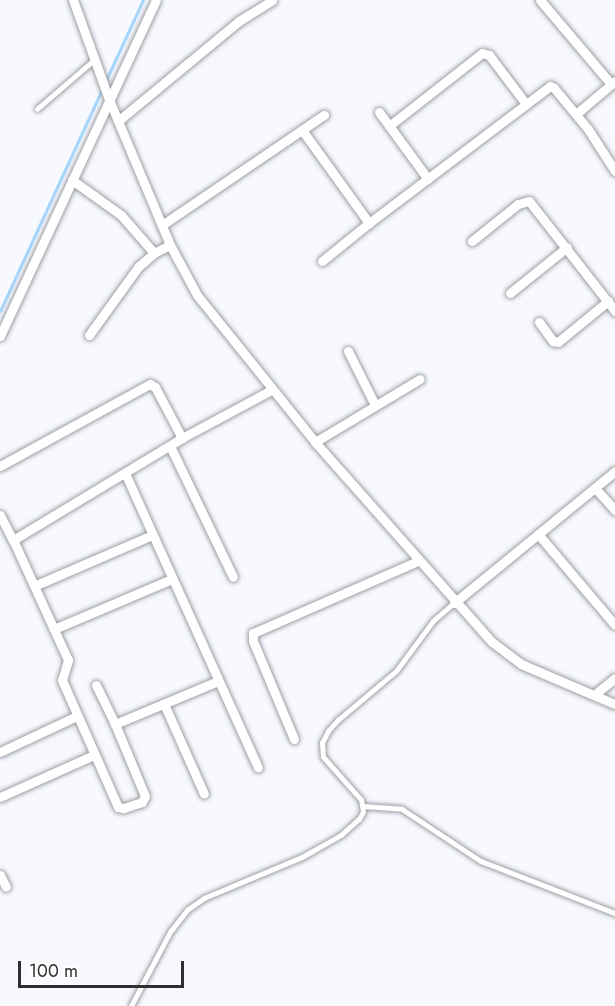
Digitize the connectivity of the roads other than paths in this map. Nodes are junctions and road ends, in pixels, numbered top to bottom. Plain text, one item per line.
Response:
1 (73, 0) edge
2 (156, 0) edge
3 (272, 0) edge
4 (544, 1) edge
5 (96, 64) junction
6 (613, 82) edge
7 (109, 99) junction
8 (526, 104) junction
9 (37, 110) dead end
10 (379, 112) dead end
11 (576, 114) junction
12 (324, 115) dead end
13 (118, 121) junction
14 (389, 126) junction
15 (302, 130) junction
16 (615, 171) edge
17 (428, 179) junction
18 (72, 180) junction
19 (369, 224) junction
20 (162, 225) junction
21 (472, 241) dead end
22 (170, 245) junction
23 (567, 247) junction
24 (154, 253) junction
25 (321, 261) dead end
26 (510, 293) dead end
27 (608, 302) junction
28 (615, 311) edge
29 (538, 322) dead end
30 (90, 335) dead end
31 (0, 336) edge
32 (348, 351) dead end
33 (420, 379) dead end
34 (271, 390) junction
35 (375, 405) junction
36 (182, 438) junction
37 (315, 442) junction
38 (170, 446) junction
39 (0, 466) edge
40 (615, 471) edge
41 (125, 473) junction
42 (595, 488) junction
43 (615, 510) edge
44 (0, 515) edge
45 (538, 534) junction
46 (153, 535) junction
47 (13, 540) junction
48 (418, 561) junction
49 (233, 577) dead end
50 (172, 579) junction
51 (34, 586) junction
52 (454, 603) junction
53 (615, 625) edge
54 (54, 629) junction
55 (615, 678) edge
56 (218, 681) junction
57 (96, 685) dead end
58 (594, 695) junction
59 (164, 704) junction
60 (615, 704) edge
61 (77, 716) junction
62 (116, 724) junction
63 (294, 739) dead end
64 (0, 752) edge
65 (94, 755) junction
66 (258, 767) dead end
67 (204, 794) dead end
68 (0, 797) edge
69 (363, 806) junction
70 (0, 875) edge
71 (6, 887) dead end
72 (615, 912) edge
73 (131, 1006) edge

1 - 5 street
2 - 7 street
3 - 13 street
4 - 6 street
5 - 7 street
5 - 9 lane
6 - 11 street
7 - 13 street
7 - 18 street
8 - 11 street
8 - 14 street
8 - 17 street
10 - 14 street
11 - 16 street
12 - 15 street
13 - 20 street
14 - 17 street
15 - 19 street
15 - 20 street
17 - 19 street
18 - 24 street
18 - 31 street
19 - 25 street
20 - 22 street
21 - 23 street
22 - 24 street
22 - 34 street
23 - 26 street
23 - 27 street
24 - 30 street
27 - 28 street
27 - 29 street
32 - 35 street
33 - 35 street
34 - 36 street
34 - 37 street
35 - 37 street
36 - 38 street
36 - 39 street
37 - 48 street
38 - 41 street
38 - 49 street
40 - 42 street
41 - 46 street
41 - 47 street
42 - 43 street
42 - 45 street
44 - 47 street
45 - 52 street
45 - 53 street
46 - 50 street
46 - 51 street
47 - 51 street
48 - 52 street
48 - 63 street
50 - 54 street
50 - 56 street
51 - 54 street
52 - 58 street
52 - 69 lane
54 - 61 street
55 - 58 street
56 - 59 street
56 - 66 street
57 - 62 street
58 - 60 street
59 - 62 street
59 - 67 street
61 - 64 street
61 - 65 street
62 - 65 street
65 - 68 street
69 - 72 lane
69 - 73 lane
70 - 71 street

